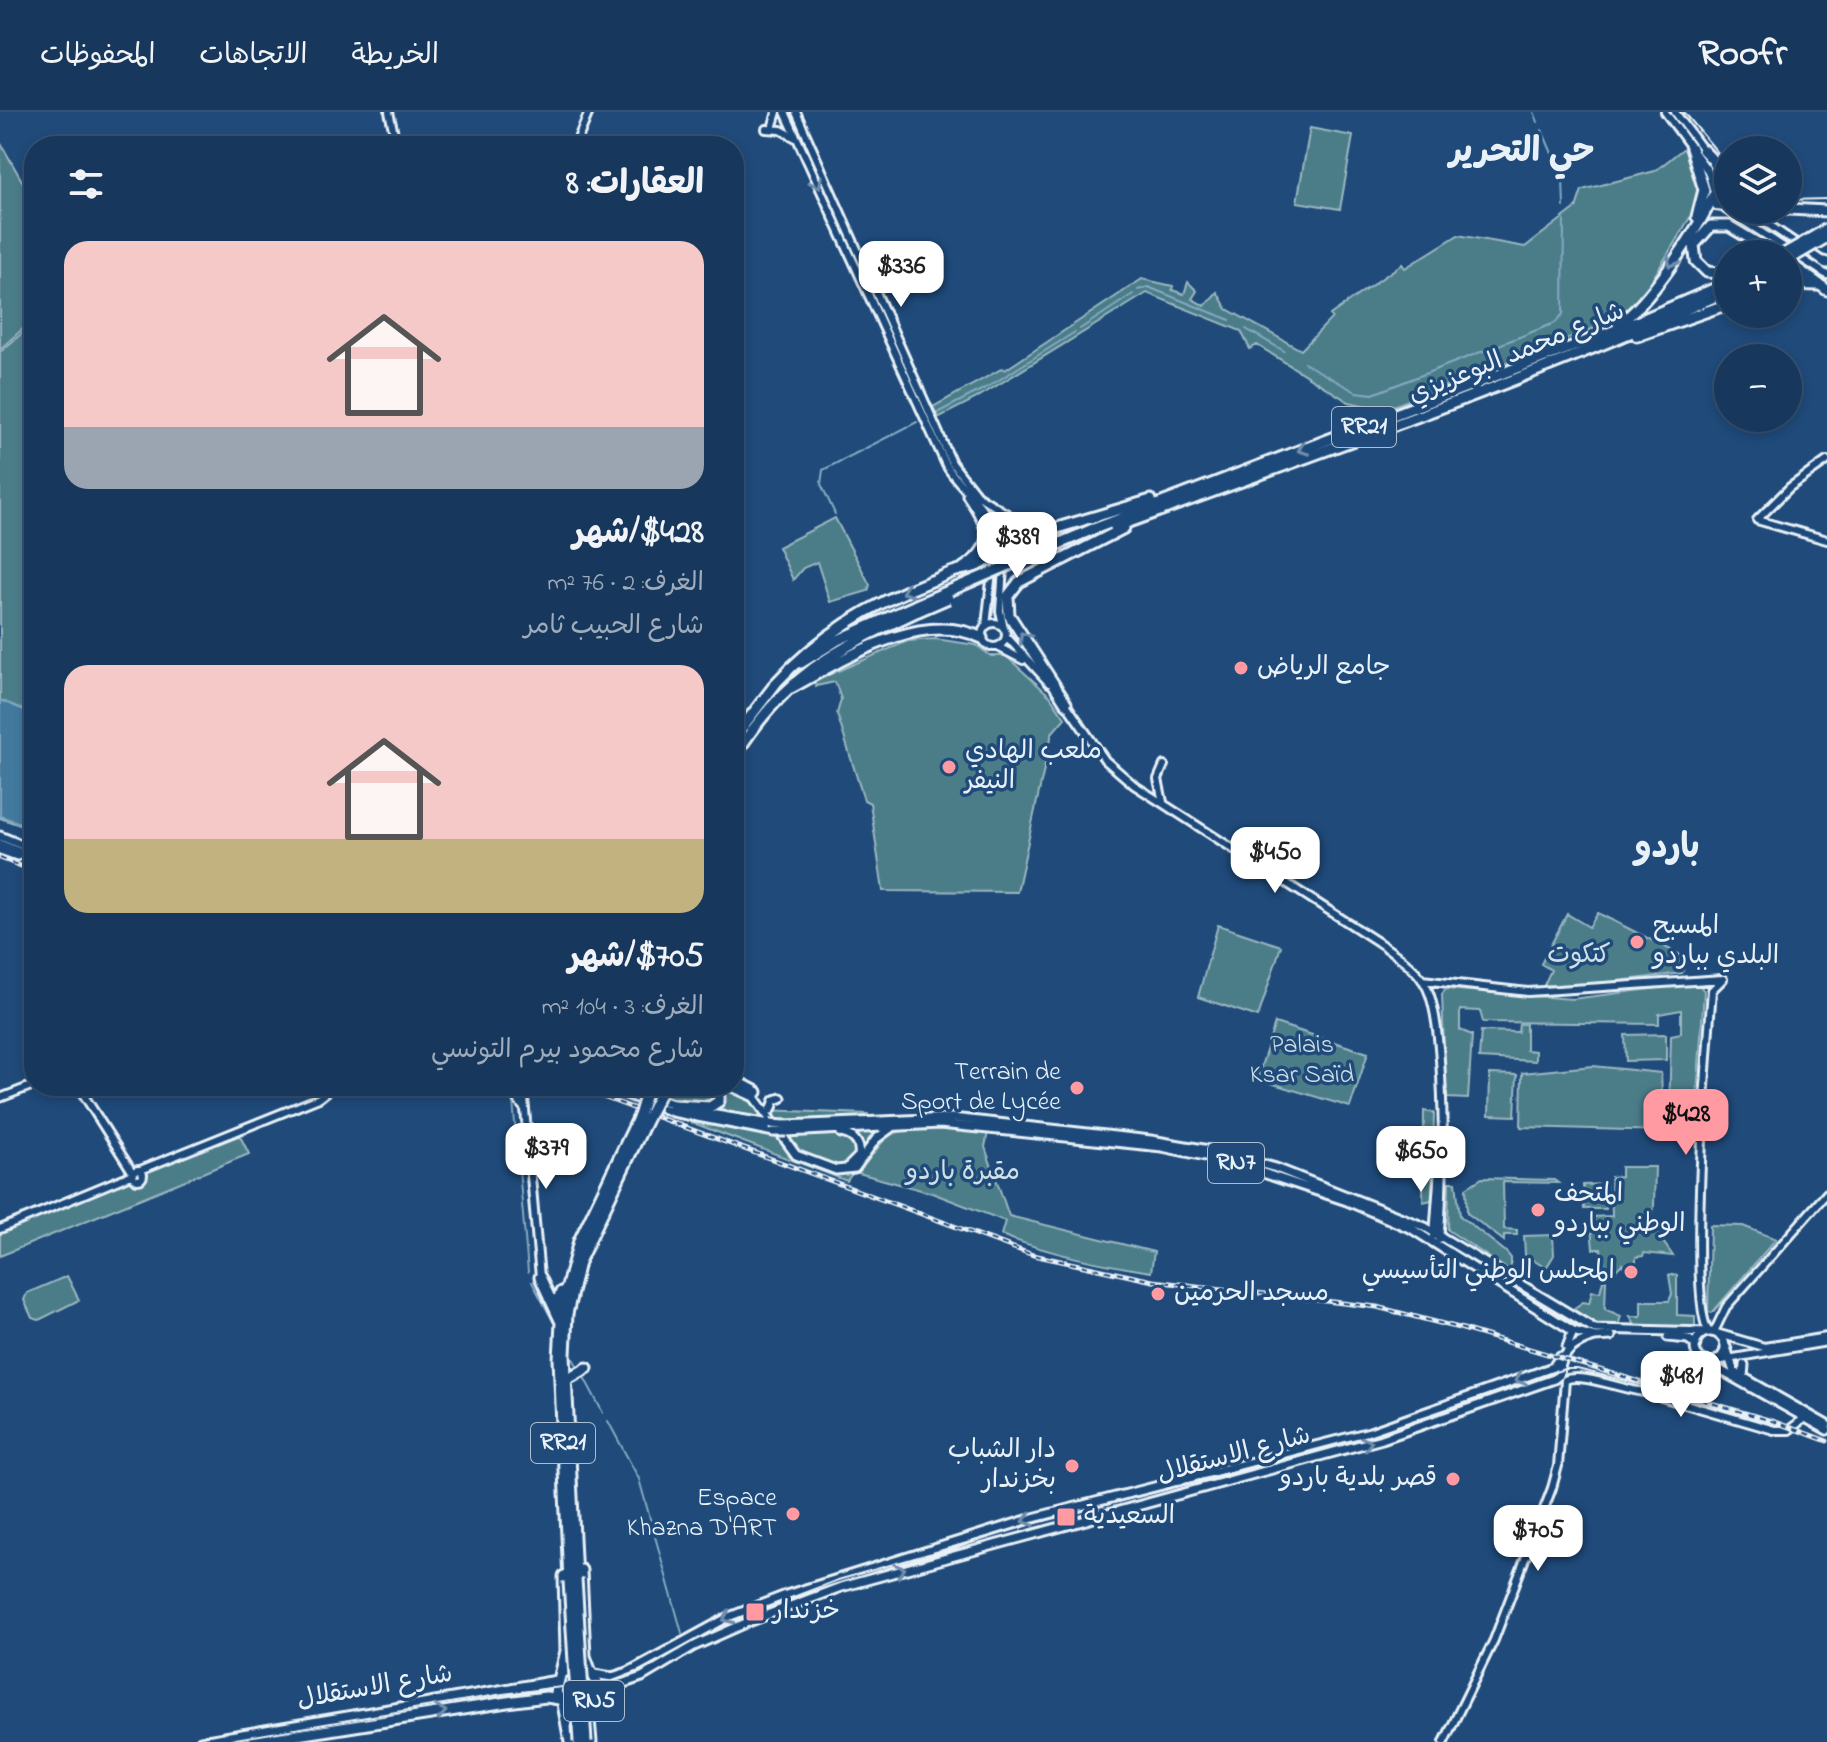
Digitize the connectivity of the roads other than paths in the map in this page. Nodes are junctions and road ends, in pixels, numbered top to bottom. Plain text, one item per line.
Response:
1 (389, 112) edge
2 (589, 112) edge
3 (777, 112) edge
4 (785, 112) edge
5 (796, 112) edge
6 (1665, 112) edge
7 (1675, 112) edge
8 (395, 136) edge
9 (579, 136) edge
10 (797, 138) junction
11 (1691, 148) junction
12 (1703, 150) junction
13 (1714, 161) edge
14 (1714, 167) edge
15 (1713, 194) junction
16 (1714, 198) edge
17 (1802, 210) edge
18 (1827, 211) edge
19 (1751, 224) edge
20 (1768, 224) edge
21 (1827, 229) edge
22 (1827, 237) edge
23 (1752, 240) edge
24 (1685, 242) junction
25 (1802, 244) edge
26 (1802, 252) edge
27 (1826, 263) edge
28 (1802, 271) edge
29 (1714, 273) edge
30 (1827, 275) edge
31 (1802, 282) edge
32 (1826, 288) edge
33 (1714, 290) edge
34 (1714, 296) edge
35 (1714, 308) edge
36 (1639, 325) junction
37 (1594, 343) junction
38 (1827, 461) edge
39 (1208, 483) junction
40 (968, 495) junction
41 (1189, 500) junction
42 (1007, 515) junction
43 (991, 526) junction
44 (1009, 530) junction
45 (1092, 533) junction
46 (1827, 540) edge
47 (995, 544) junction
48 (1053, 564) junction
49 (960, 570) junction
50 (917, 608) junction
51 (1000, 611) junction
52 (986, 626) junction
53 (1005, 632) junction
54 (982, 638) junction
55 (997, 647) junction
56 (1033, 666) junction
57 (774, 685) junction
58 (781, 693) junction
59 (1066, 703) junction
60 (744, 725) edge
61 (744, 742) edge
62 (1164, 765) dead end
63 (1164, 806) junction
64 (0, 836) edge
65 (0, 844) edge
66 (24, 846) edge
67 (0, 850) edge
68 (24, 855) edge
69 (24, 857) edge
70 (1700, 979) junction
71 (1422, 980) junction
72 (1440, 986) junction
73 (1426, 988) junction
74 (1712, 990) junction
75 (1430, 997) junction
76 (744, 1087) edge
77 (24, 1089) edge
78 (744, 1090) edge
79 (756, 1095) junction
80 (85, 1096) edge
81 (322, 1096) edge
82 (515, 1096) edge
83 (522, 1096) edge
84 (631, 1096) edge
85 (649, 1096) edge
86 (652, 1096) edge
87 (719, 1096) edge
88 (0, 1098) edge
89 (781, 1098) dead end
90 (673, 1105) junction
91 (525, 1108) junction
92 (771, 1110) junction
93 (643, 1117) junction
94 (904, 1125) junction
95 (772, 1128) junction
96 (786, 1129) junction
97 (831, 1131) junction
98 (137, 1173) junction
99 (1827, 1193) edge
100 (0, 1229) edge
101 (1436, 1237) junction
102 (572, 1260) junction
103 (1491, 1266) junction
104 (1485, 1274) junction
105 (540, 1277) joint
106 (1527, 1288) junction
107 (570, 1297) junction
108 (1522, 1297) junction
109 (549, 1298) junction
110 (1562, 1310) junction
111 (1556, 1319) junction
112 (560, 1320) junction
113 (1573, 1331) junction
114 (1713, 1333) junction
115 (1595, 1337) junction
116 (572, 1339) dead end
117 (1822, 1341) edge
118 (1696, 1345) junction
119 (1726, 1347) junction
120 (1729, 1360) junction
121 (1704, 1361) junction
122 (1716, 1361) junction
123 (1744, 1365) dead end
124 (587, 1368) dead end
125 (1743, 1377) junction
126 (566, 1380) junction
127 (1808, 1414) junction
128 (1827, 1428) edge
129 (570, 1492) junction
130 (572, 1580) junction
131 (592, 1672) junction
132 (559, 1677) junction
133 (596, 1698) junction
134 (561, 1702) junction
135 (201, 1742) edge
136 (253, 1742) edge
137 (570, 1742) edge
138 (579, 1742) edge
139 (588, 1742) edge
140 (1444, 1742) edge

1 - 8 main road
2 - 9 main road
3 - 10 main road
4 - 10 main road
5 - 42 main road
6 - 11 main road
7 - 12 main road
10 -> 40 main road
11 - 15 main road
11 - 24 highway
12 - 13 highway
12 - 14 main road
15 - 16 main road
15 - 24 highway
17 - 18 highway
19 - 30 main road
20 - 27 main road
21 - 25 highway, bridge
22 - 26 highway, bridge
23 - 29 highway
24 -> 37 highway
28 - 32 highway
31 - 32 highway
33 - 36 highway, شارع محمد البوعزيزي / RR21
34 - 36 highway, شارع محمد البوعزيزي / RR21
35 - 37 highway
36 - 37 highway, شارع محمد البوعزيزي / RR21
37 -> 39 highway, شارع محمد البوعزيزي / RR21
37 - 41 highway, شارع محمد البوعزيزي / RR21
38 - 46 main road
39 - 42 highway
39 - 45 highway, شارع محمد البوعزيزي / RR21
40 - 43 main road
40 - 49 highway
41 - 45 highway, شارع محمد البوعزيزي / RR21
41 - 48 highway
42 - 43 main road
42 - 44 main road
43 - 44 main road
43 - 47 main road
44 - 51 main road
45 - 50 highway, شارع محمد البوعزيزي / RR21, bridge
47 - 49 highway
47 - 52 main road
48 - 51 highway
59 -> 48 highway
49 -> 57 highway
50 - 57 highway, شارع محمد البوعزيزي / RR21
50 - 58 highway, شارع محمد البوعزيزي / RR21
51 - 53 main road
52 - 53 main road
52 - 54 main road
53 - 55 main road
53 - 56 main road
54 - 55 main road
54 - 58 highway
55 - 56 main road
56 - 59 main road
57 - 60 highway, شارع محمد البوعزيزي / RR21
58 - 61 highway, شارع محمد البوعزيزي / RR21
59 - 63 main road
62 - 63 main road
63 - 71 main road
64 - 66 main road
65 - 68 main road
67 - 69 main road
70 - 72 main road
70 - 74 main road
70 - 74 main road
71 - 72 main road
71 - 73 main road
72 - 73 main road
72 - 75 main road
73 - 75 main road
74 - 114 main road
75 - 101 main road
76 - 79 highway
77 - 88 main road
78 - 79 highway
79 - 92 main road
79 - 94 main road
80 - 98 main road
81 - 98 main road
82 - 91 main road
83 - 91 main road
84 - 95 main road, RN7
85 - 90 main road, RN7
86 - 93 highway, bridge
87 - 90 highway
89 - 92 main road
90 - 95 main road, RN7
91 - 105 main road
92 - 97 main road
93 - 102 highway, RR21
93 - 107 highway, RR21
94 - 97 main road, RN7
94 - 101 main road, RN7
95 - 96 main road, RN7, bridge
96 - 97 main road, RN7
96 - 101 main road, RN7
98 - 100 main road
99 - 114 main road
101 - 103 main road, RN7
101 - 104 main road, RN7
102 - 109 highway
102 - 112 highway, RR21
103 - 104 main road
103 - 106 main road, RN7
104 - 108 main road, RN7
105 - 109 highway
106 - 108 main road
106 - 110 main road, RN7
107 - 116 highway
107 - 126 highway, RR21
108 - 111 main road, RN7
109 - 112 highway
110 - 111 main road
110 - 114 main road, RN7
111 - 113 main road, RN7
112 - 129 highway, RR21
113 - 115 main road, RN7
113 -> 131 main road, شارع الاستقلال / RN5
114 - 117 main road
114 - 118 main road
114 - 119 main road
115 - 118 main road, RN7
133 -> 115 main road, شارع الاستقلال / RN5
117 - 120 main road
118 - 121 main road
119 - 120 main road
119 - 122 main road
120 - 122 main road
120 - 125 main road
121 - 122 main road
121 - 127 main road
123 - 125 main road
124 - 126 highway
125 - 127 main road
126 - 129 highway, RR21
127 - 128 main road
127 - 140 main road
129 - 130 highway, RR21
129 - 131 highway, RR21
129 - 132 highway, RR21
130 - 138 highway, RR21, bridge
130 - 139 highway, RR21, bridge
131 - 132 highway, RN5
131 - 133 highway, RN5
132 - 134 highway, RN5
132 - 135 highway, شارع الاستقلال / RN5
133 - 134 highway, RN5
133 - 139 highway, RR21
136 -> 134 highway, شارع الاستقلال / RN5
134 - 137 highway

